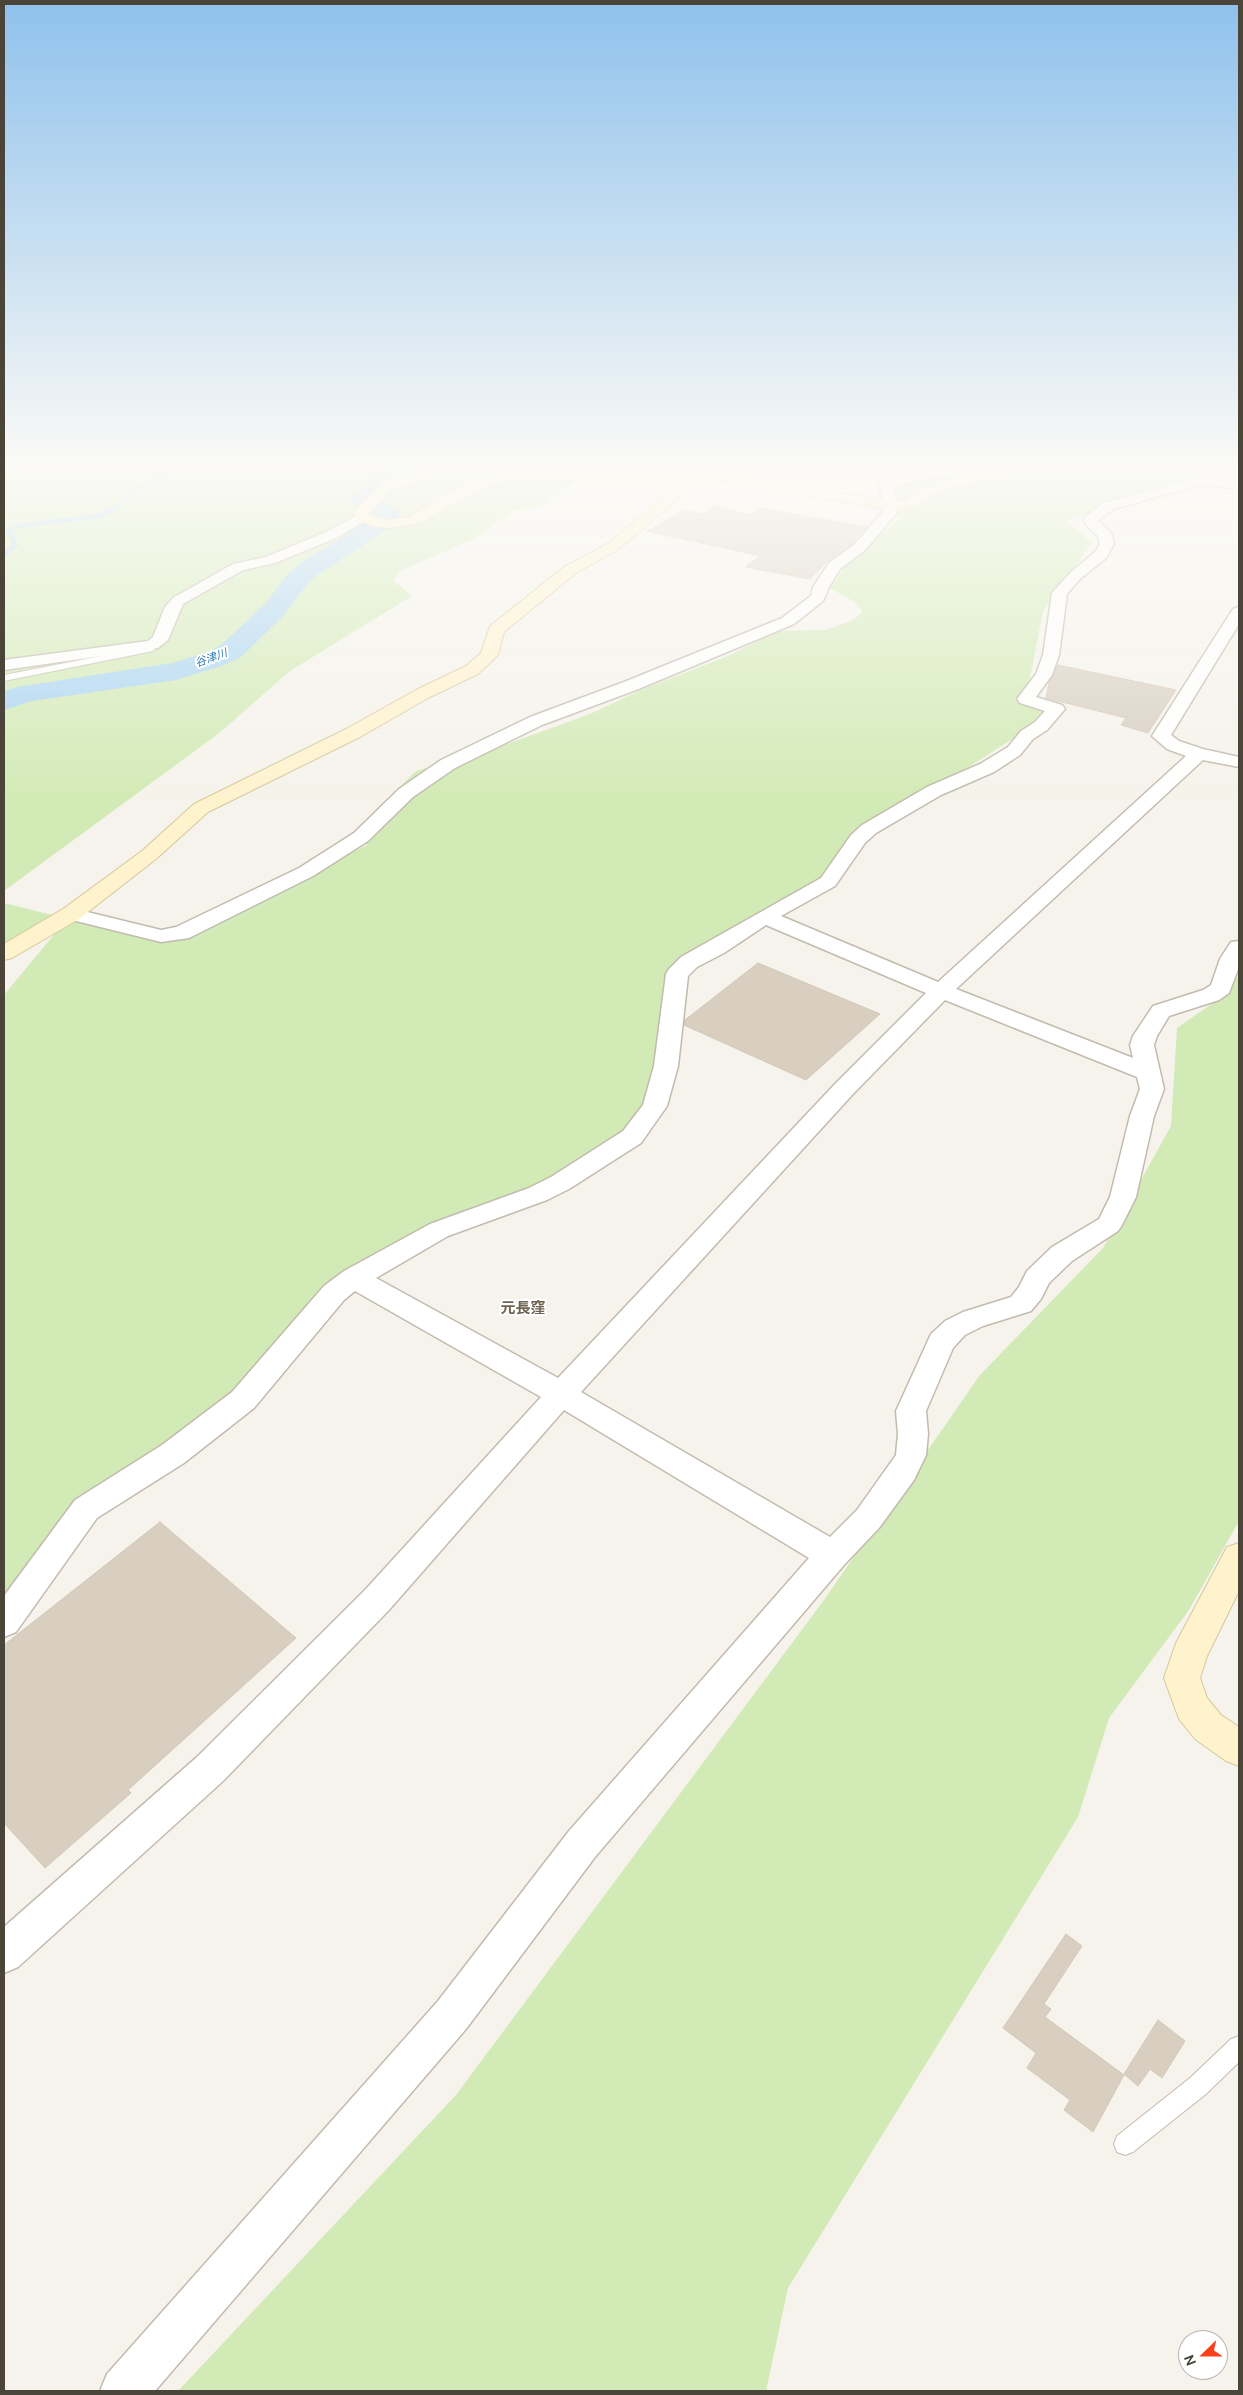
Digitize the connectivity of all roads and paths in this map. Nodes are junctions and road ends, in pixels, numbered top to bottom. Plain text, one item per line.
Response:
1 (214, 581) edge
2 (557, 581) edge
3 (825, 581) edge
4 (1071, 581) edge
5 (1239, 612) edge
6 (152, 645) junction
7 (4, 665) edge
8 (4, 678) edge
9 (1199, 754) junction
10 (1239, 762) edge
11 (71, 914) junction
12 (764, 916) junction
13 (1239, 947) edge
14 (4, 953) edge
15 (941, 990) junction
16 (1149, 1073) junction
17 (354, 1278) junction
18 (561, 1394) junction
19 (832, 1555) junction
20 (1239, 1556) edge
21 (4, 1622) edge
22 (1239, 1749) edge
23 (4, 1953) edge
24 (1239, 2048) edge
25 (1125, 2144) dead end
26 (124, 2391) edge

1 - 6 street
2 - 11 street
3 - 11 street
4 - 12 street
5 - 9 street
6 - 7 street
6 - 8 lane
9 - 10 street
9 - 15 street
11 - 14 street
12 - 15 street
12 - 17 street
13 - 16 street
15 - 16 street
15 - 18 street
16 - 19 street
17 - 18 street
17 - 21 street
18 - 19 street
18 - 23 street
19 - 26 street
20 - 22 street
24 - 25 lane

